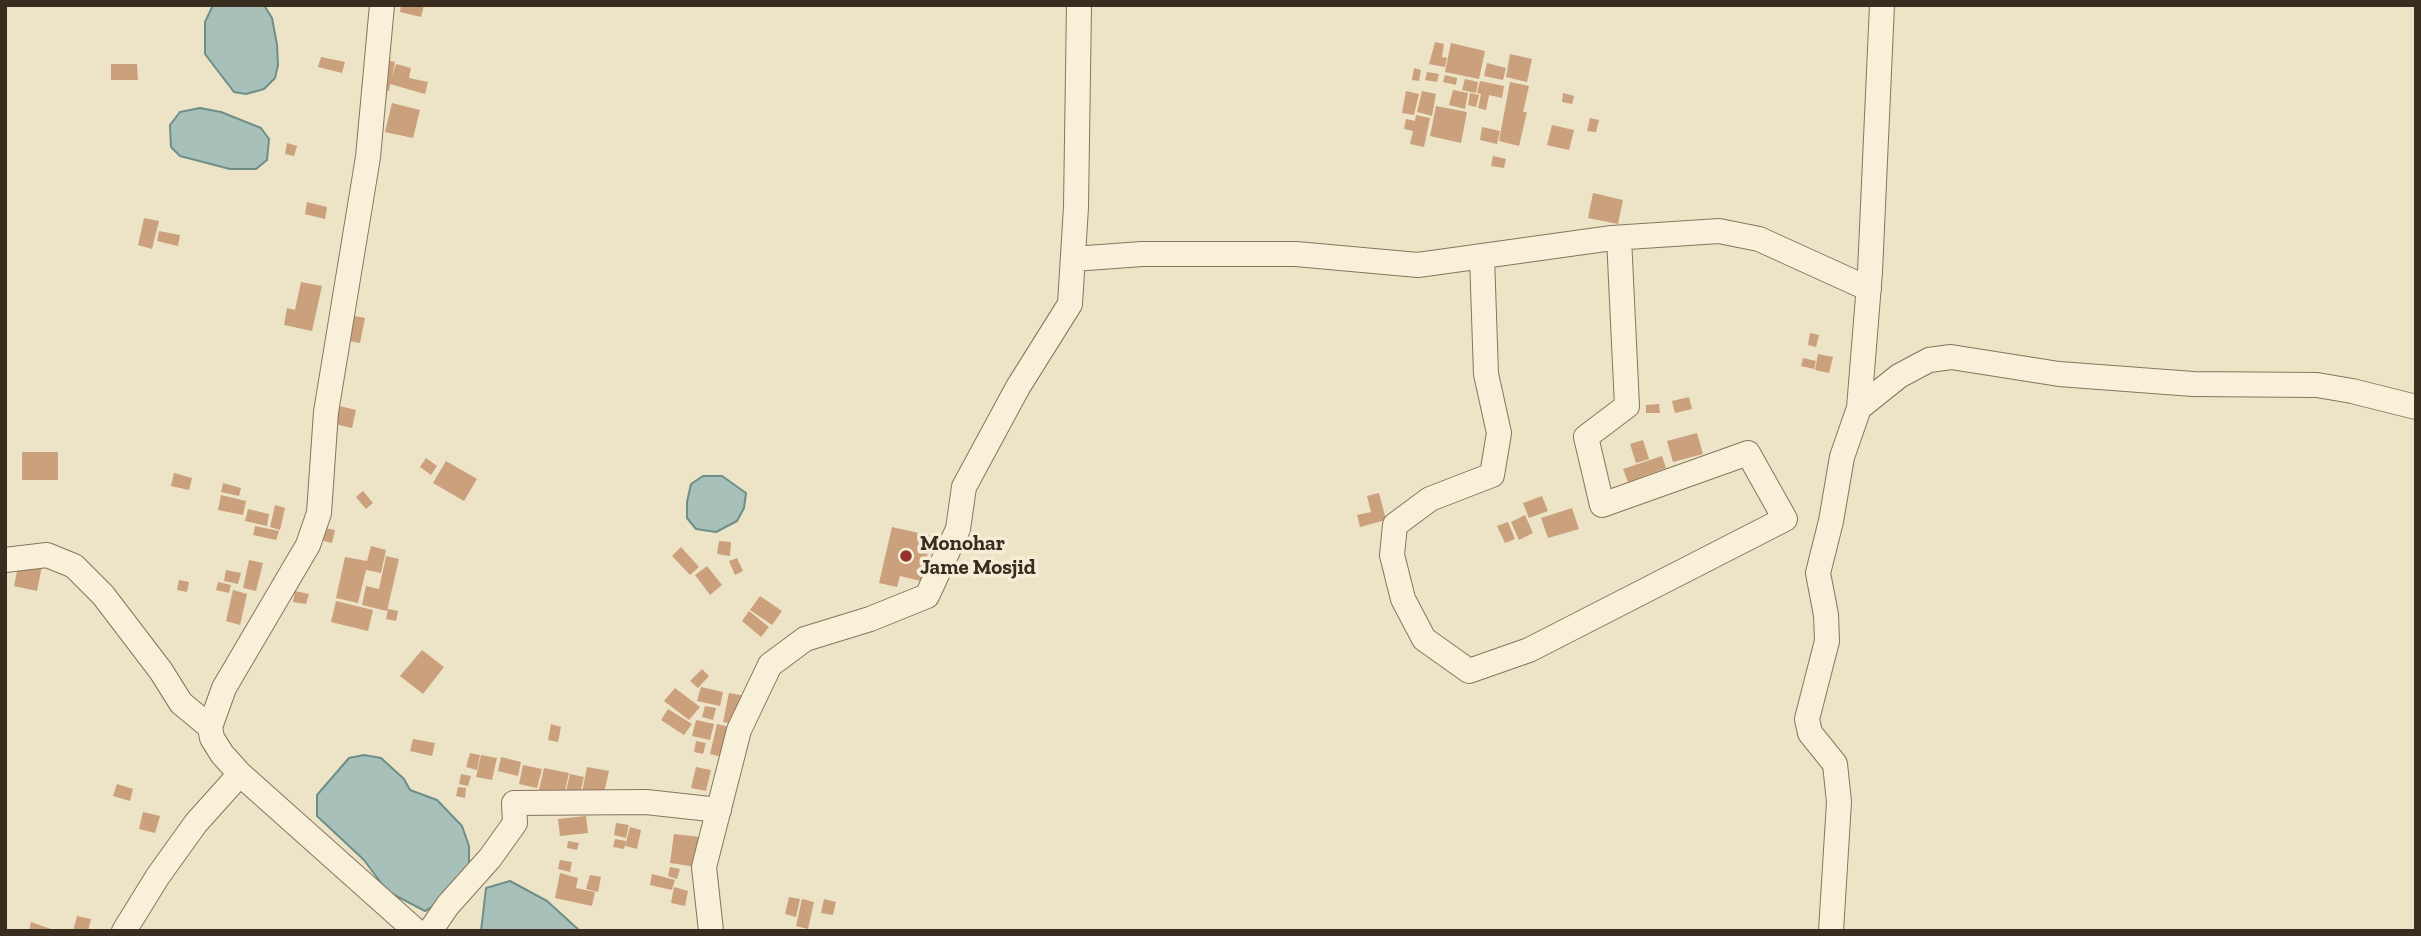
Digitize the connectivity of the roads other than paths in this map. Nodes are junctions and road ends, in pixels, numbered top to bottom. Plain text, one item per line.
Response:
1 (382, 5) edge
2 (1079, 5) edge
3 (1882, 5) edge
4 (1619, 238) junction
5 (1482, 257) junction
6 (1073, 260) junction
7 (1868, 289) junction
8 (2416, 407) edge
9 (1859, 408) junction
10 (5, 560) edge
11 (210, 727) junction
12 (240, 774) junction
13 (719, 810) junction
14 (124, 931) edge
15 (416, 931) edge
16 (430, 931) edge
17 (710, 931) edge
18 (1831, 931) edge

1 - 11 street
2 - 6 street
3 - 7 street
4 - 5 street
4 - 5 street
4 - 7 street
5 - 6 street
6 - 13 street
7 - 9 street
8 - 9 street
9 - 18 street
10 - 11 street
11 - 12 street
12 - 14 street
12 - 15 street
13 - 16 street
13 - 17 street

